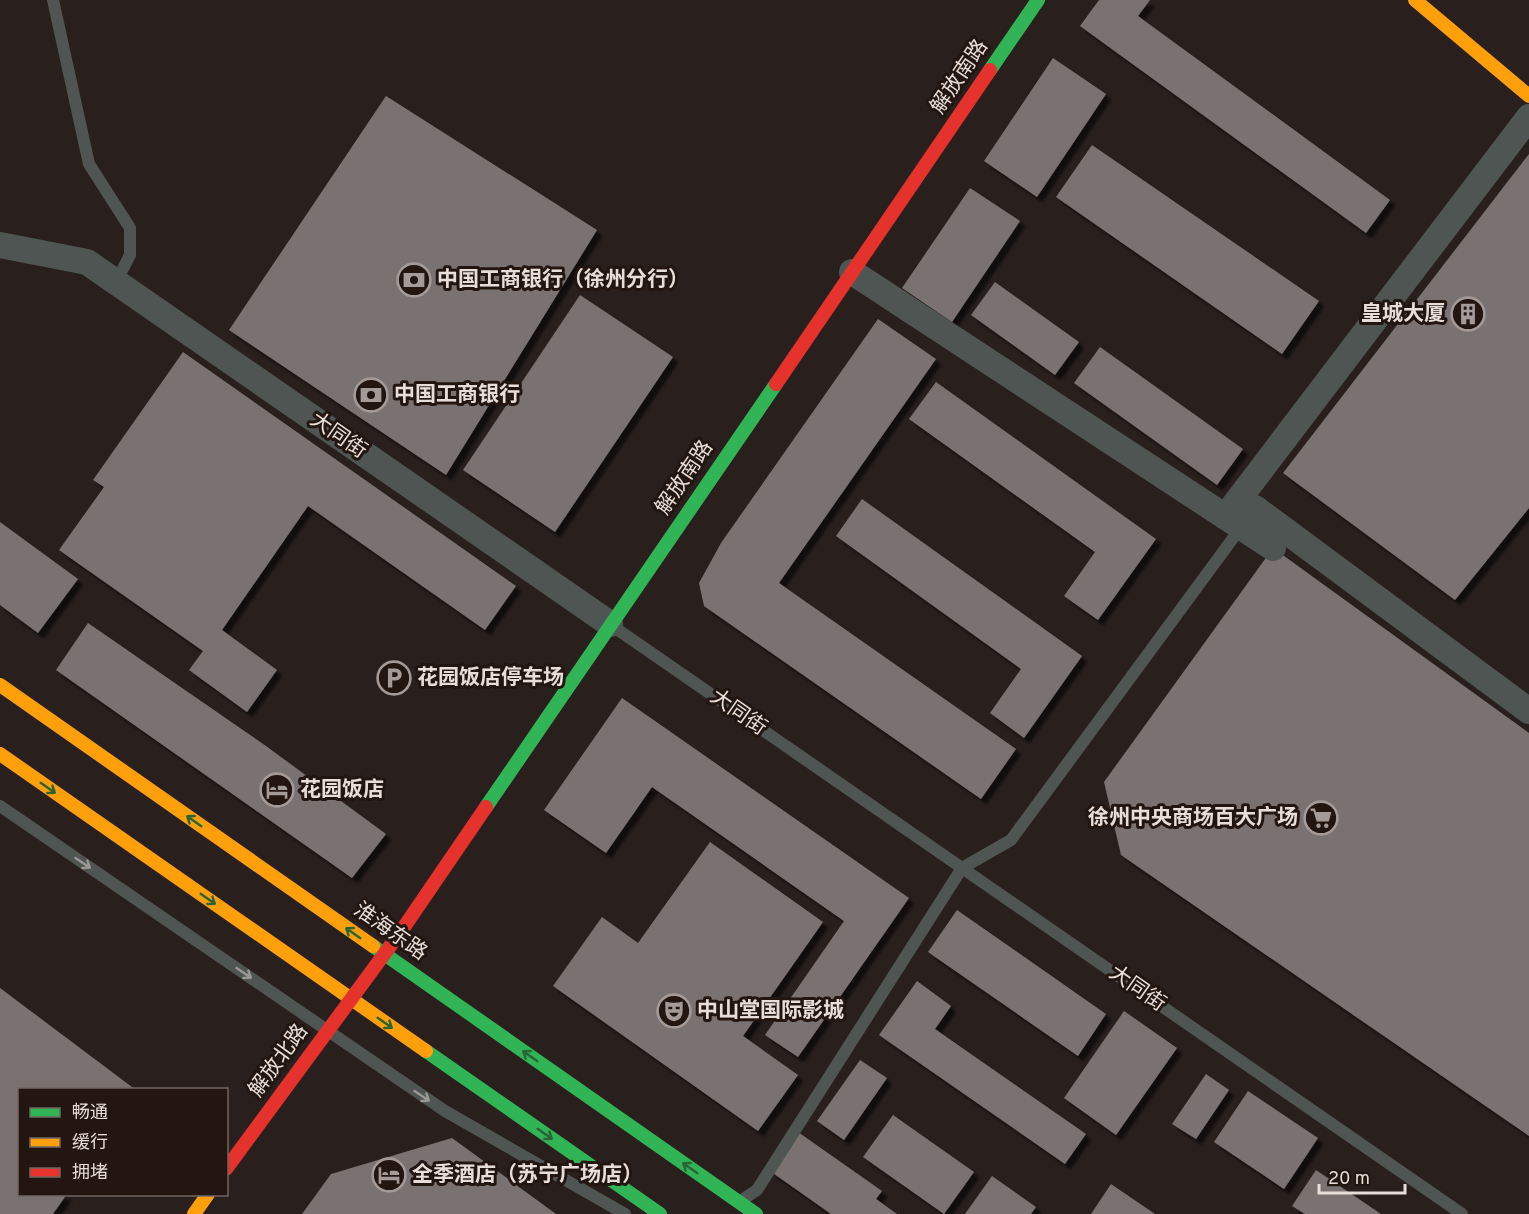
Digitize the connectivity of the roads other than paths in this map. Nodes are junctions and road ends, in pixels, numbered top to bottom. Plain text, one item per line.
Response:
1 (54, 0) edge
2 (1038, 0) edge
3 (1415, 0) edge
4 (1529, 96) edge
5 (1529, 117) edge
6 (0, 245) edge
7 (852, 272) junction
8 (116, 282) junction
9 (1240, 518) junction
10 (1273, 548) dead end
11 (610, 624) junction
12 (0, 685) edge
13 (1529, 711) edge
14 (0, 754) edge
15 (0, 806) edge
16 (962, 868) junction
17 (384, 954) junction
18 (365, 979) joint
19 (351, 999) junction
20 (327, 1030) junction
21 (228, 1166) edge
22 (207, 1196) edge
23 (738, 1202) junction
24 (194, 1214) edge
25 (625, 1214) edge
26 (660, 1214) edge
27 (756, 1214) edge
28 (1462, 1214) edge

1 - 8 lane
2 - 7 main road, 解放南路
3 - 4 main road
5 - 9 street
6 - 8 street, 大同街
7 - 9 street
7 - 11 main road, 解放南路
8 - 11 street, 大同街
9 - 10 street
9 - 13 street
9 - 16 lane
11 - 16 lane, 大同街
11 - 17 main road, 解放南路
17 -> 12 main road, 淮海东路
14 -> 19 main road
15 -> 20 lane
16 - 23 lane
16 - 28 lane, 大同街
17 - 18 main road, 解放南路
23 -> 17 main road, 淮海东路
18 - 19 main road, 解放北路
19 - 20 main road, 解放北路
19 -> 26 main road
20 - 21 main road, 解放北路
20 -> 25 lane
22 - 24 main road
23 - 27 main road, 淮海东路

